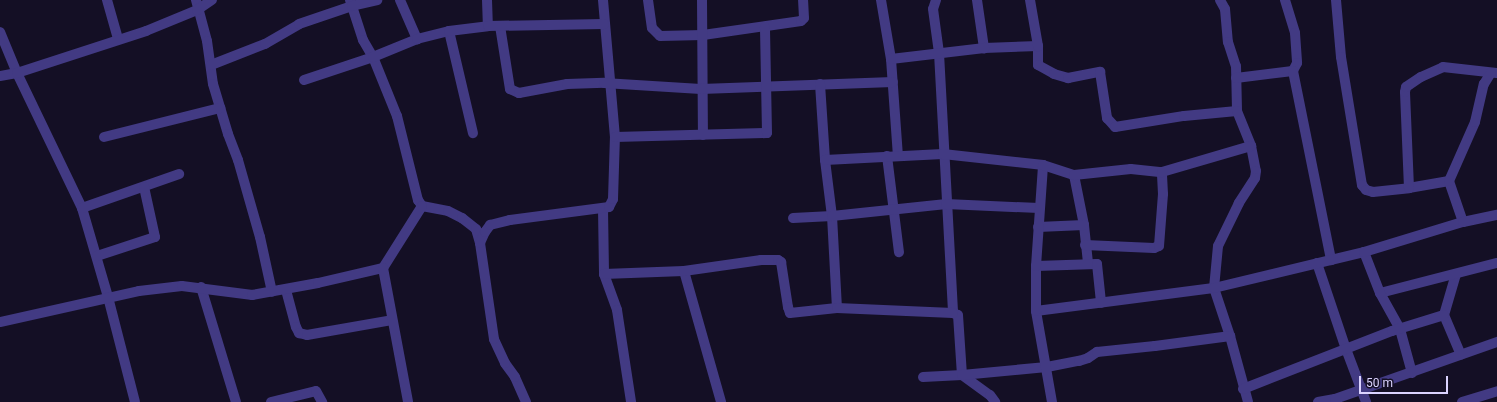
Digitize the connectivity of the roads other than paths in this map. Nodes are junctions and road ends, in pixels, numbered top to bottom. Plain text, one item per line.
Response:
1 (107, 0) edge
2 (212, 0) edge
3 (377, 0) edge
4 (400, 0) edge
5 (487, 0) edge
6 (603, 0) edge
7 (648, 0) edge
8 (702, 0) edge
9 (803, 0) edge
10 (881, 0) edge
11 (936, 0) edge
12 (977, 0) edge
13 (1030, 0) edge
14 (1220, 0) edge
15 (1285, 0) edge
16 (1336, 0) edge
17 (351, 3) edge
18 (197, 5) edge
19 (604, 24) junction
20 (488, 26) junction
21 (500, 26) junction
22 (765, 27) junction
23 (0, 32) edge
24 (449, 32) junction
25 (703, 36) junction
26 (118, 39) junction
27 (417, 39) junction
28 (1038, 46) junction
29 (984, 48) junction
30 (939, 54) junction
31 (373, 57) junction
32 (891, 59) junction
33 (211, 65) junction
34 (1293, 71) junction
35 (17, 73) junction
36 (1494, 73) edge
37 (0, 76) edge
38 (1236, 78) junction
39 (304, 80) dead end
40 (892, 82) junction
41 (610, 84) junction
42 (820, 84) junction
43 (767, 86) junction
44 (702, 89) junction
45 (220, 108) junction
46 (1237, 110) junction
47 (472, 133) dead end
48 (703, 135) junction
49 (104, 137) dead end
50 (614, 137) junction
51 (1251, 146) junction
52 (943, 154) junction
53 (892, 156) junction
54 (825, 160) junction
55 (1043, 165) junction
56 (1162, 172) junction
57 (179, 174) dead end
58 (1074, 175) junction
59 (1450, 181) junction
60 (144, 187) junction
61 (1409, 188) junction
62 (946, 204) junction
63 (422, 206) junction
64 (82, 208) junction
65 (1039, 208) junction
66 (603, 209) junction
67 (894, 210) junction
68 (832, 216) junction
69 (1497, 216) edge
70 (792, 218) dead end
71 (1463, 222) junction
72 (1084, 225) junction
73 (1038, 227) junction
74 (480, 243) junction
75 (1085, 245) junction
76 (899, 252) dead end
77 (1364, 252) junction
78 (97, 256) junction
79 (1331, 260) junction
80 (1317, 263) junction
81 (1497, 263) edge
82 (1088, 264) junction
83 (1036, 266) junction
84 (383, 268) junction
85 (684, 271) junction
86 (604, 274) junction
87 (1456, 274) junction
88 (201, 287) junction
89 (1214, 288) junction
90 (286, 290) junction
91 (272, 292) junction
92 (1380, 293) junction
93 (108, 297) junction
94 (1101, 303) junction
95 (837, 308) junction
96 (1036, 311) junction
97 (954, 313) junction
98 (1444, 315) junction
99 (392, 320) junction
100 (0, 322) edge
101 (1400, 330) junction
102 (1230, 336) junction
103 (1497, 342) edge
104 (1346, 349) junction
105 (1461, 355) junction
106 (1047, 367) junction
107 (1412, 373) junction
108 (962, 375) junction
109 (923, 376) dead end
110 (1243, 389) junction
111 (1362, 390) junction
112 (1497, 391) edge
113 (135, 402) edge
114 (236, 402) edge
115 (271, 402) edge
116 (322, 402) edge
117 (408, 402) edge
118 (526, 402) edge
119 (631, 402) edge
120 (721, 402) edge
121 (995, 402) edge
122 (1052, 402) edge
123 (1248, 402) edge
124 (1318, 402) edge
125 (1366, 402) edge
126 (1462, 402) edge

1 - 26 street
2 - 18 street
3 - 17 street
4 - 27 street
5 - 20 street
6 - 19 street
7 - 25 street
8 - 25 street
9 - 22 street
10 - 32 street
11 - 30 street
12 - 29 street
13 - 28 street
14 - 38 street
15 - 34 street
16 - 61 street
17 - 31 street
17 - 33 street
18 - 26 street
18 - 33 street
19 - 21 street
19 - 41 street
20 - 21 street
20 - 24 street
21 - 41 street
22 - 25 street
22 - 43 street
23 - 35 street
24 - 27 street
24 - 47 street
25 - 44 street
26 - 35 street
27 - 31 street
28 - 29 street
28 - 46 street
29 - 30 street
30 - 32 street
30 - 52 street
31 - 39 street
31 - 63 street
32 - 40 street
33 - 45 street
34 - 38 street
34 - 79 street
35 - 37 street
35 - 64 street
36 - 59 street
36 - 61 street
38 - 46 street
40 - 42 street
40 - 53 street
41 - 44 street
41 - 50 street
42 - 43 street
42 - 54 street
43 - 44 street
43 - 48 street
44 - 48 street
45 - 49 street
45 - 91 street
46 - 51 street
48 - 50 street
50 - 66 street
51 - 56 street
51 - 89 street
52 - 53 street
52 - 55 street
52 - 62 street
53 - 54 street
53 - 67 street
54 - 68 street
55 - 58 street
55 - 65 street
56 - 58 street
56 - 75 street
57 - 60 street
58 - 72 street
59 - 61 street
59 - 71 street
60 - 64 street
60 - 78 street
62 - 65 street
62 - 67 street
62 - 97 street
63 - 74 street
63 - 84 street
64 - 78 street
65 - 73 street
66 - 74 street
66 - 86 street
67 - 68 street
67 - 76 street
68 - 70 street
68 - 95 street
69 - 71 street
71 - 77 street
72 - 73 street
72 - 75 street
73 - 83 street
74 - 118 street
75 - 82 street
77 - 79 street
77 - 92 street
78 - 93 street
79 - 80 street
80 - 89 street
80 - 104 street
81 - 87 street
82 - 83 street
82 - 94 street
83 - 96 street
84 - 90 street
84 - 99 street
85 - 86 street
85 - 95 street
85 - 120 street
86 - 119 street
87 - 92 street
87 - 98 street
88 - 91 street
88 - 93 street
88 - 114 street
89 - 94 street
89 - 102 street
90 - 91 street
90 - 99 street
92 - 101 street
93 - 100 street
93 - 113 street
94 - 96 street
95 - 97 street
96 - 106 street
97 - 108 street
98 - 101 street
98 - 105 street
99 - 117 street
101 - 104 street
101 - 107 street
102 - 106 street
102 - 110 street
103 - 105 street
104 - 110 street
104 - 111 street
105 - 107 street
106 - 108 street
106 - 122 street
107 - 111 street
108 - 109 street
108 - 121 street
110 - 123 street
111 - 124 street
111 - 125 street
112 - 126 street
115 - 116 street

